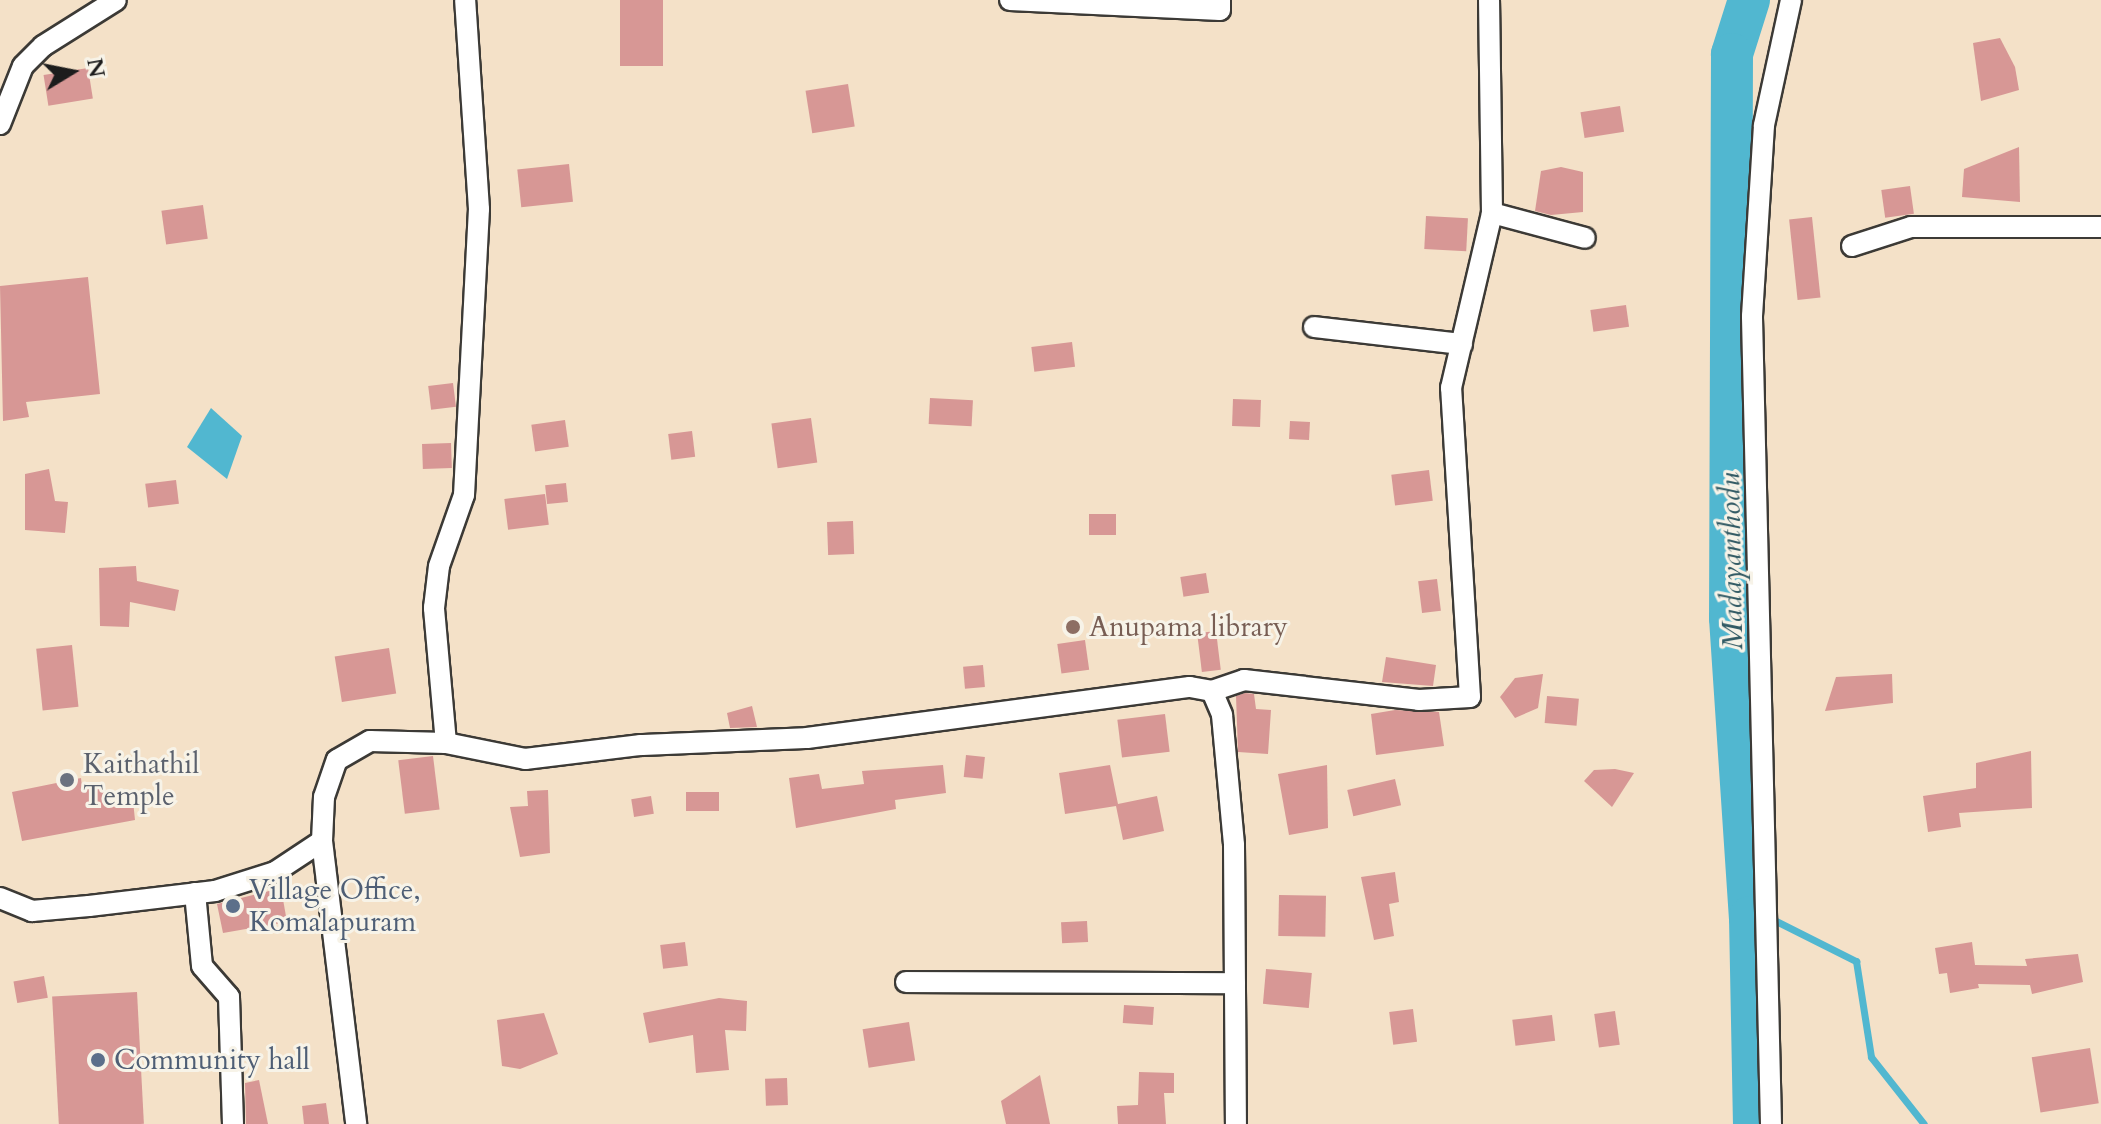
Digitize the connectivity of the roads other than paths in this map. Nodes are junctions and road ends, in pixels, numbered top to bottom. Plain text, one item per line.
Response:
1 (116, 0) edge
2 (465, 0) edge
3 (1010, 0) edge
4 (1220, 0) edge
5 (1489, 0) edge
6 (1791, 0) edge
7 (0, 124) edge
8 (1492, 213) junction
9 (2101, 227) edge
10 (1585, 238) dead end
11 (1852, 246) dead end
12 (1314, 327) dead end
13 (1462, 344) junction
14 (1212, 691) junction
15 (446, 743) junction
16 (322, 841) junction
17 (195, 893) junction
18 (0, 898) edge
19 (906, 982) dead end
20 (1235, 983) junction
21 (233, 1124) edge
22 (356, 1124) edge
23 (1236, 1124) edge
24 (1771, 1124) edge

1 - 7 street
2 - 15 street
3 - 4 street
5 - 8 street
6 - 24 street
8 - 10 street
8 - 13 street
9 - 11 street
12 - 13 street
13 - 14 street
14 - 15 street
14 - 20 street
15 - 16 street
16 - 17 street
16 - 22 street
17 - 18 street
17 - 21 street
19 - 20 street
20 - 23 street

